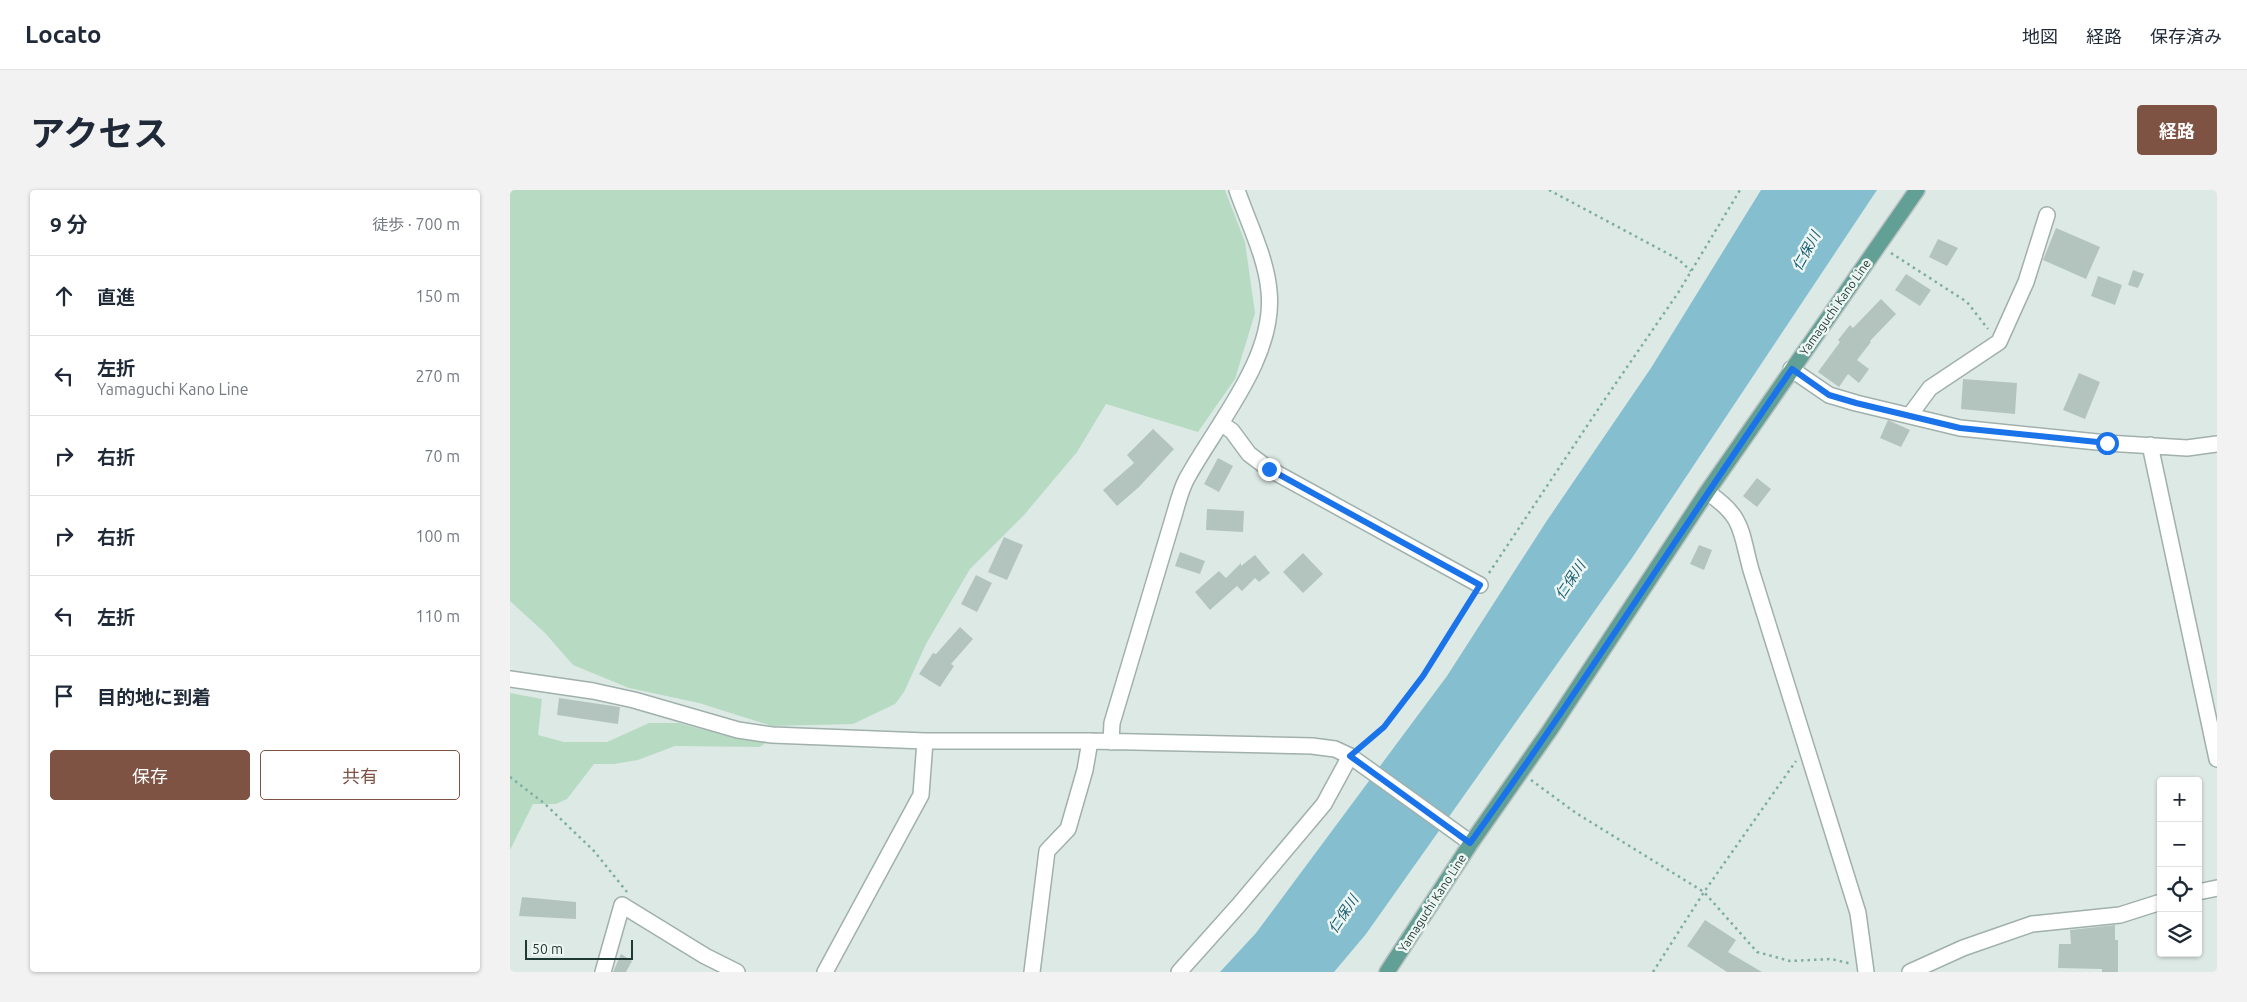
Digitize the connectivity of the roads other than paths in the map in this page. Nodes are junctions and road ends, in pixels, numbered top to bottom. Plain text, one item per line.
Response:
1 (1237, 190) edge
2 (1917, 190) edge
3 (2047, 215) dead end
4 (1792, 369) junction
5 (1910, 415) junction
6 (1222, 424) junction
7 (2217, 444) edge
8 (2150, 445) junction
9 (1707, 492) junction
10 (1480, 585) road end
11 (510, 679) edge
12 (925, 741) junction
13 (1090, 741) junction
14 (1111, 742) junction
15 (1352, 759) junction
16 (2217, 760) edge
17 (1470, 843) junction
18 (2217, 888) edge
19 (2202, 891) edge
20 (2157, 903) edge
21 (1865, 969) edge
22 (603, 972) edge
23 (737, 972) edge
24 (825, 972) edge
25 (1032, 972) edge
26 (1179, 972) edge
27 (1386, 972) edge
28 (1910, 972) edge

1 - 6 street
2 - 4 main road, Yamaguchi Kano Line
3 - 5 street
4 - 5 street
4 - 9 main road, Yamaguchi Kano Line
5 - 8 street
6 - 10 street
6 - 14 street
7 - 8 street
8 - 16 street
9 - 17 main road, Yamaguchi Kano Line
9 - 21 street
11 - 12 street
12 - 13 street
12 - 24 street
13 - 14 street
13 - 25 street
14 - 15 street
15 - 17 street
15 - 26 street
17 - 27 main road, Yamaguchi Kano Line
18 - 19 street
20 - 28 street
22 - 23 street

